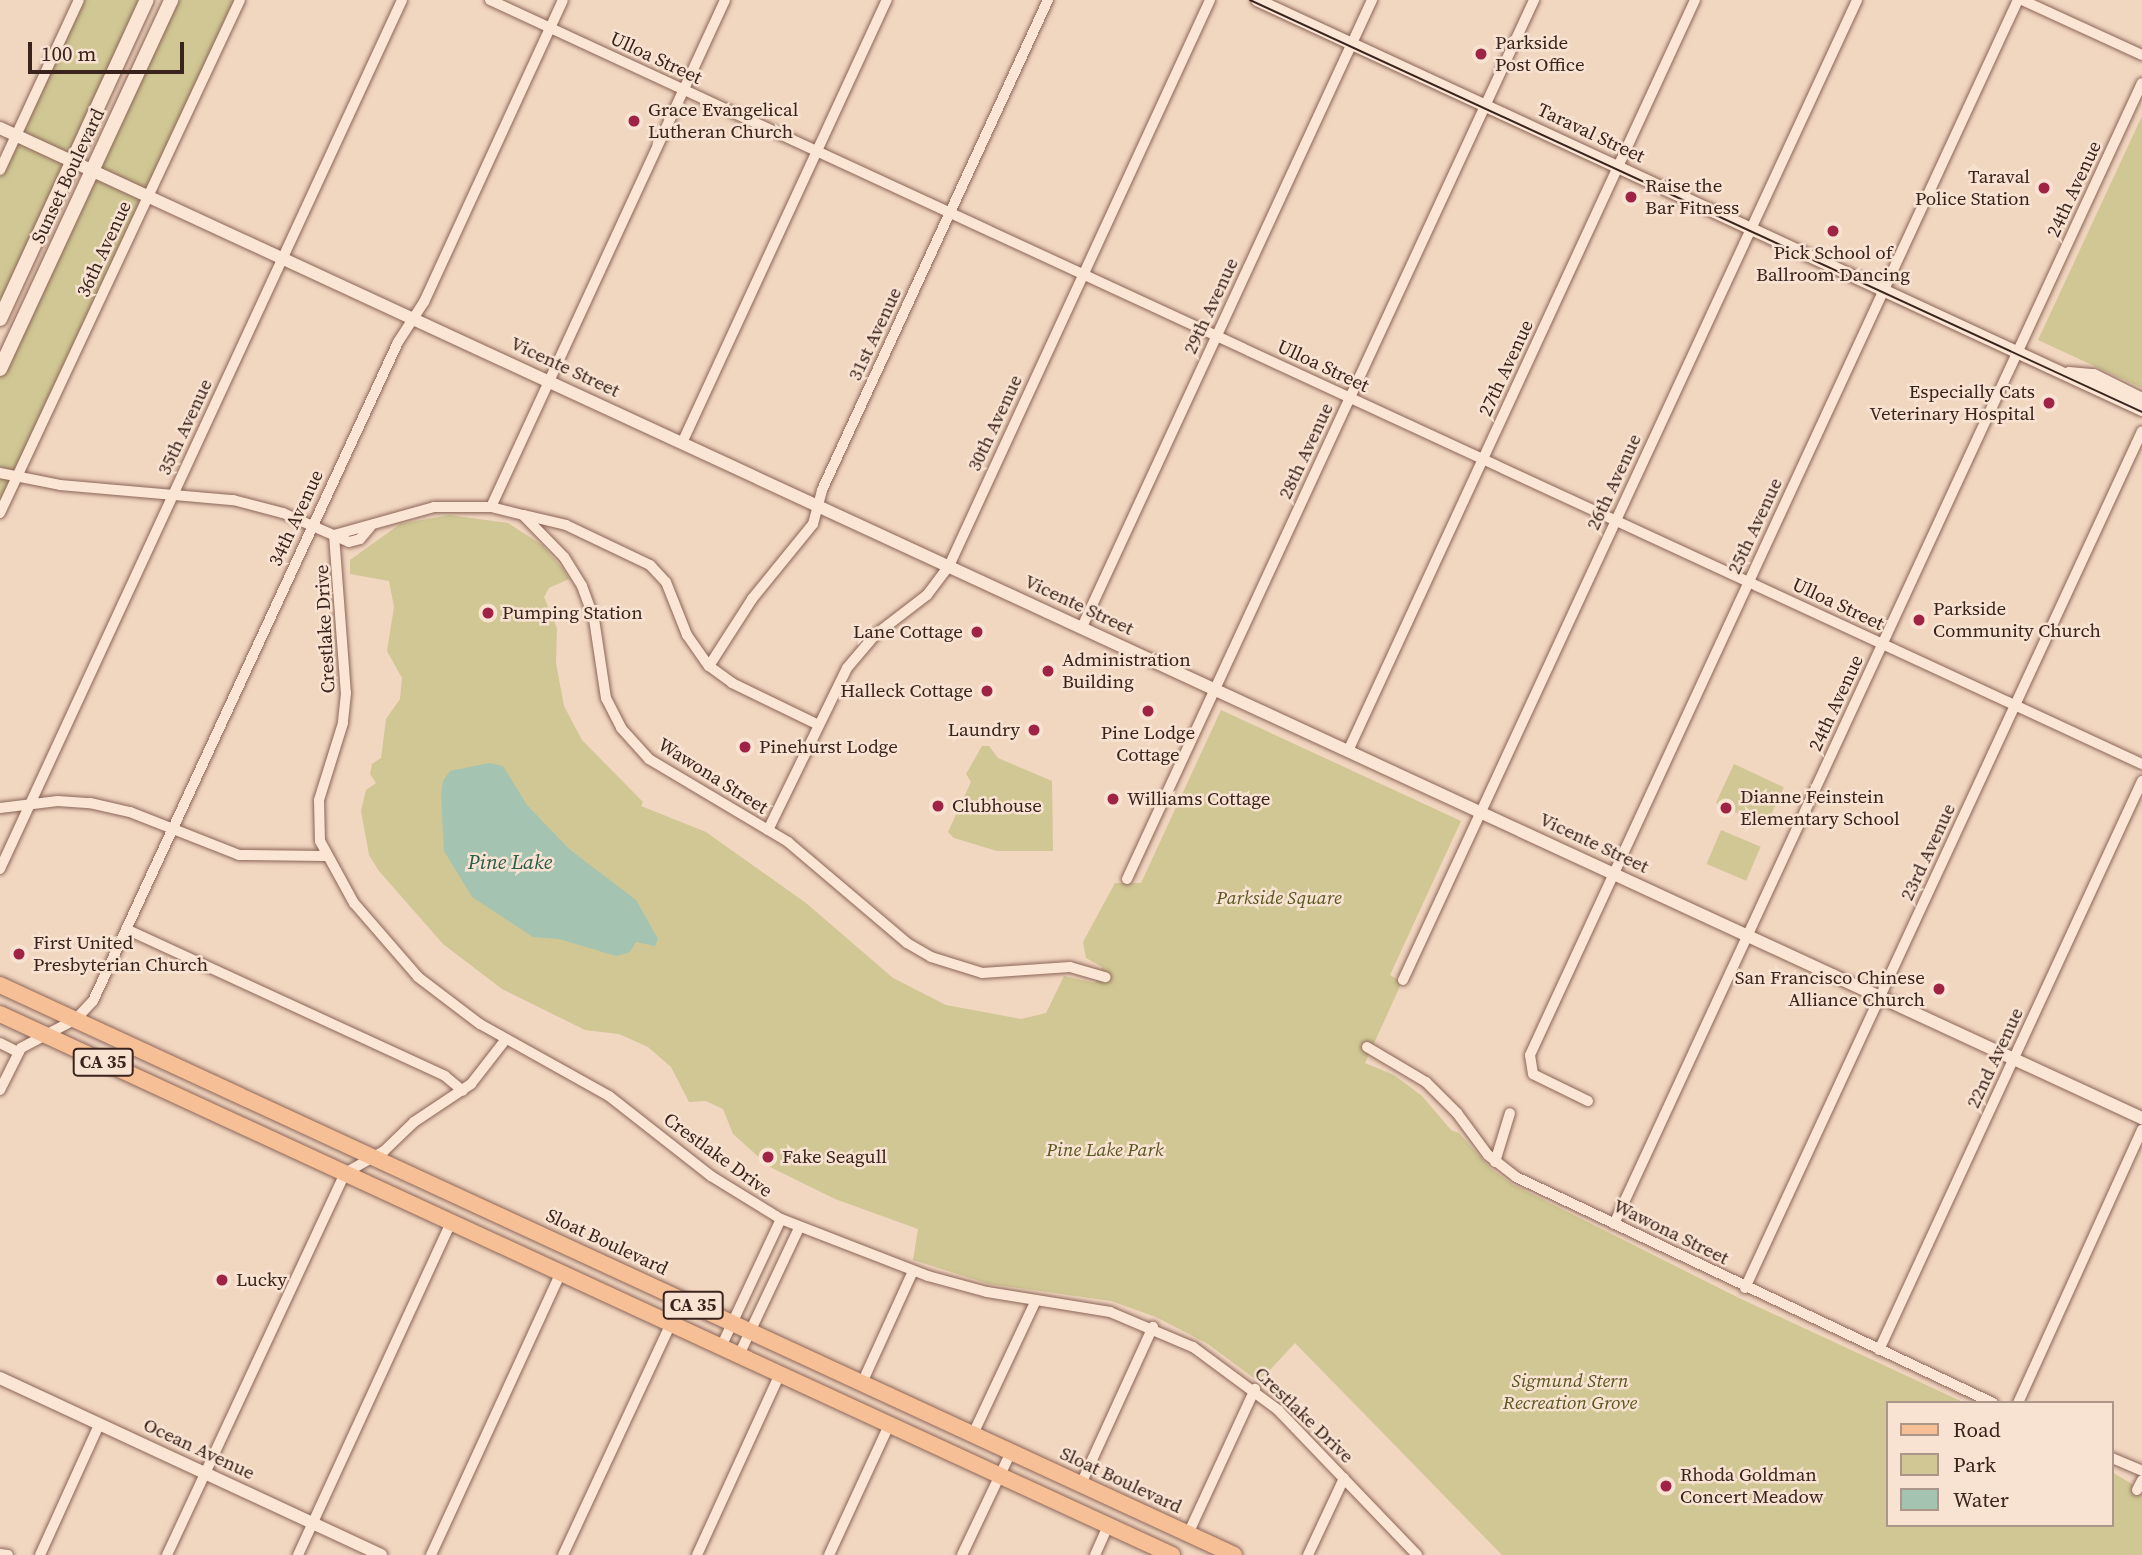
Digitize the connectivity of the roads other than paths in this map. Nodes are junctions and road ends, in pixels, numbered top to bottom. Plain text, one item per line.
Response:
1 (79, 0) edge
2 (147, 0) edge
3 (171, 0) edge
4 (240, 0) edge
5 (402, 0) edge
6 (490, 0) edge
7 (563, 0) edge
8 (725, 0) edge
9 (887, 0) edge
10 (1048, 0) edge
11 (1210, 0) edge
12 (1257, 0) edge
13 (1372, 0) edge
14 (1534, 0) edge
15 (1695, 0) edge
16 (1857, 0) edge
17 (2020, 0) edge
18 (550, 28) junction
19 (1351, 44) junction
20 (2142, 55) edge
21 (2142, 83) edge
22 (684, 90) junction
23 (1485, 106) junction
24 (0, 128) edge
25 (16, 135) junction
26 (817, 151) junction
27 (73, 161) junction
28 (1618, 167) junction
29 (0, 170) edge
30 (92, 170) junction
31 (148, 196) junction
32 (950, 213) junction
33 (1751, 229) junction
34 (283, 258) junction
35 (1083, 274) junction
36 (1884, 290) junction
37 (413, 318) junction
38 (0, 319) edge
39 (1216, 336) junction
40 (2018, 352) junction
41 (0, 369) edge
42 (2062, 372) junction
43 (549, 381) junction
44 (1350, 398) junction
45 (2142, 399) edge
46 (2142, 410) edge
47 (2142, 431) edge
48 (682, 443) junction
49 (1483, 459) junction
50 (0, 473) edge
51 (17, 477) junction
52 (174, 492) junction
53 (818, 505) junction
54 (491, 507) junction
55 (0, 513) edge
56 (523, 515) junction
57 (1616, 521) junction
58 (312, 526) junction
59 (334, 534) junction
60 (948, 566) junction
61 (1749, 582) junction
62 (1082, 627) junction
63 (1882, 644) junction
64 (709, 666) junction
65 (1215, 689) junction
66 (2015, 705) junction
67 (817, 724) junction
68 (1348, 751) junction
69 (2142, 764) edge
70 (2142, 781) edge
71 (30, 805) junction
72 (0, 808) edge
73 (1481, 812) junction
74 (172, 830) junction
75 (768, 830) junction
76 (326, 856) junction
77 (0, 869) edge
78 (1614, 874) junction
79 (1127, 879) dead end
80 (126, 929) junction
81 (1747, 936) junction
82 (1106, 977) dead end
83 (1403, 980) dead end
84 (0, 985) edge
85 (1880, 997) junction
86 (0, 1014) edge
87 (76, 1020) junction
88 (45, 1035) junction
89 (506, 1039) junction
90 (0, 1044) edge
91 (1367, 1047) dead end
92 (18, 1052) junction
93 (2014, 1059) junction
94 (0, 1090) edge
95 (463, 1091) junction
96 (1588, 1101) dead end
97 (1510, 1112) dead end
98 (2142, 1118) edge
99 (2142, 1130) edge
100 (374, 1157) junction
101 (1495, 1161) junction
102 (345, 1173) junction
103 (781, 1219) junction
104 (451, 1222) junction
105 (1614, 1224) junction
106 (799, 1228) junction
107 (913, 1271) junction
108 (561, 1273) junction
109 (1745, 1288) junction
110 (1036, 1300) junction
111 (671, 1323) junction
112 (732, 1323) junction
113 (1153, 1327) junction
114 (751, 1331) junction
115 (721, 1347) junction
116 (1879, 1350) junction
117 (740, 1355) junction
118 (780, 1374) junction
119 (0, 1378) edge
120 (862, 1383) junction
121 (1255, 1389) junction
122 (1989, 1401) edge
123 (2019, 1401) edge
124 (890, 1424) junction
125 (99, 1425) junction
126 (973, 1434) junction
127 (1011, 1452) junction
128 (2114, 1459) edge
129 (2142, 1471) edge
130 (205, 1474) junction
131 (1000, 1476) junction
132 (1344, 1478) junction
133 (1081, 1484) junction
134 (312, 1523) junction
135 (1108, 1526) junction
136 (1188, 1534) junction
137 (0, 1553) edge
138 (1230, 1554) edge
139 (8, 1555) edge
140 (40, 1555) edge
141 (167, 1555) edge
142 (298, 1555) edge
143 (381, 1555) edge
144 (431, 1555) edge
145 (564, 1555) edge
146 (696, 1555) edge
147 (829, 1555) edge
148 (962, 1555) edge
149 (1095, 1555) edge
150 (1171, 1555) edge
151 (1308, 1555) edge
152 (1417, 1555) edge

1 - 25 street
2 - 27 main road, Sunset Boulevard
3 - 30 main road, Sunset Boulevard
4 - 31 street, 36th Avenue
5 - 34 street, 35th Avenue
6 - 18 street, Ulloa Street
7 - 18 street, 34th Avenue
8 - 22 street
9 - 26 street
10 - 32 street, 31st Avenue
11 - 35 street, 30th Avenue
12 - 19 street, Taraval Street
13 - 19 street, 29th Avenue
14 - 23 street, 28th Avenue
15 - 28 street, 27th Avenue
16 - 33 street, 26th Avenue
17 - 20 street
17 - 36 street, 25th Avenue
18 - 22 street, Ulloa Street
18 - 37 street, 34th Avenue
19 - 23 street, Taraval Street
19 - 39 street, 29th Avenue
21 - 40 street, 24th Avenue
22 - 26 street, Ulloa Street
22 - 43 street
23 - 28 street, Taraval Street
23 - 44 street, 28th Avenue
24 - 25 street, Vicente Street
25 - 27 street, Vicente Street
25 - 29 street
26 - 32 street, Ulloa Street
26 - 48 street
27 - 30 street, Vicente Street
27 - 38 main road, Sunset Boulevard
28 - 33 street, Taraval Street
28 - 49 street, 27th Avenue
30 - 31 street, Vicente Street
30 - 41 main road, Sunset Boulevard
31 - 34 street, Vicente Street
31 - 51 street, 36th Avenue
32 - 35 street, Ulloa Street
32 - 53 street, 31st Avenue
33 - 36 street, Taraval Street
33 - 57 street, 26th Avenue
34 - 37 street, Vicente Street
34 - 52 street, 35th Avenue
35 - 39 street, Ulloa Street
35 - 60 street, 30th Avenue
36 - 40 street, Taraval Street
36 - 61 street, 25th Avenue
37 - 43 street, Vicente Street
37 - 58 street, 34th Avenue
39 - 44 street, Ulloa Street
39 - 62 street, 29th Avenue
40 - 42 street, Taraval Street
40 - 63 street, 24th Avenue
42 - 45 street, Taraval Street
42 - 46 street, Taraval Street
43 - 48 street, Vicente Street
43 - 54 street
44 - 49 street, Ulloa Street
44 - 65 street, 28th Avenue
47 - 66 street, 23rd Avenue
48 - 53 street, Vicente Street
49 - 57 street, Ulloa Street
49 - 68 street, 27th Avenue
50 - 51 street
51 - 52 street
51 - 55 street, 36th Avenue
52 - 58 street
52 - 71 street, 35th Avenue
53 - 60 street, Vicente Street
53 - 64 street, 31st Avenue
54 - 56 street
54 - 59 street
56 - 64 street
56 - 75 street, Wawona Street
57 - 61 street, Ulloa Street
57 - 73 street, 26th Avenue
58 - 59 street
58 - 74 street, 34th Avenue
59 - 76 street, Crestlake Drive
60 - 62 street, Vicente Street
60 - 67 street, 30th Avenue
61 - 63 street, Ulloa Street
61 - 78 street, 25th Avenue
62 - 65 street, Vicente Street
63 - 66 street, Ulloa Street
63 - 81 street, 24th Avenue
64 - 67 street
65 - 68 street, Vicente Street
65 - 79 street, 28th Avenue
66 - 69 street, Ulloa Street
66 - 85 street, 23rd Avenue
67 - 75 street, 30th Avenue
68 - 73 street, Vicente Street
70 - 93 street, 22nd Avenue
71 - 72 street
71 - 74 street
71 - 77 street, 35th Avenue
73 - 78 street, Vicente Street
73 - 83 street, 26th Avenue
74 - 76 street
74 - 80 street, 34th Avenue
75 - 82 street, Wawona Street
76 - 89 street, Crestlake Drive
78 - 81 street, Vicente Street
78 - 96 street, 25th Avenue
80 - 87 street, 34th Avenue
80 - 95 street
81 - 85 street, Vicente Street
81 - 105 street, 24th Avenue
84 - 87 main road, Sloat Boulevard / CA 35
85 - 93 street, Vicente Street
85 - 109 street, 23rd Avenue
86 - 88 main road, CA 35
87 - 88 street, 34th Avenue
87 - 100 main road, Sloat Boulevard / CA 35
88 - 92 street, 34th Avenue
88 - 102 main road, CA 35
89 - 95 street
89 - 103 street, Crestlake Drive
90 - 92 street
91 - 101 street, Wawona Street
92 - 94 street
93 - 98 street, Vicente Street
93 - 116 street, 22nd Avenue
95 - 100 street
97 - 101 street
99 - 123 street
100 - 102 street
100 - 112 main road, Sloat Boulevard / CA 35
101 - 105 street, Wawona Street
102 - 104 main road, CA 35
102 - 130 street
103 - 106 street, Crestlake Drive
103 - 112 street
104 - 108 main road, CA 35
104 - 134 street
105 - 109 street, Wawona Street
106 - 107 street, Crestlake Drive
106 - 114 street
107 - 110 street, Crestlake Drive
107 - 120 street
108 - 111 main road, CA 35
108 - 144 street
109 - 116 street, Wawona Street
110 - 113 street, Crestlake Drive
110 - 126 street
111 - 115 main road, CA 35
111 - 145 street
112 - 114 main road, Sloat Boulevard / CA 35
112 - 115 street
113 - 121 street, Crestlake Drive
113 - 133 street
114 - 117 street
114 - 120 main road, Sloat Boulevard / CA 35
115 - 117 main road, CA 35
116 - 122 street, Wawona Street
117 - 118 main road, CA 35
118 - 124 main road, CA 35
118 - 146 street
119 - 125 street, Ocean Avenue
120 - 126 main road, Sloat Boulevard / CA 35
121 - 132 street, Crestlake Drive
121 - 136 street
124 - 131 main road, CA 35
124 - 147 street
125 - 130 street, Ocean Avenue
125 - 140 street
126 - 127 main road, Sloat Boulevard / CA 35
127 - 131 street
127 - 133 main road, Sloat Boulevard / CA 35
128 - 129 street
130 - 134 street, Ocean Avenue
130 - 141 street
131 - 135 main road, CA 35
131 - 148 street
132 - 151 street
132 - 152 street, Crestlake Drive
133 - 136 main road, Sloat Boulevard / CA 35
134 - 142 street
134 - 143 street, Ocean Avenue
135 - 149 street
135 - 150 main road, CA 35
136 - 138 main road, Sloat Boulevard / CA 35
137 - 139 street

